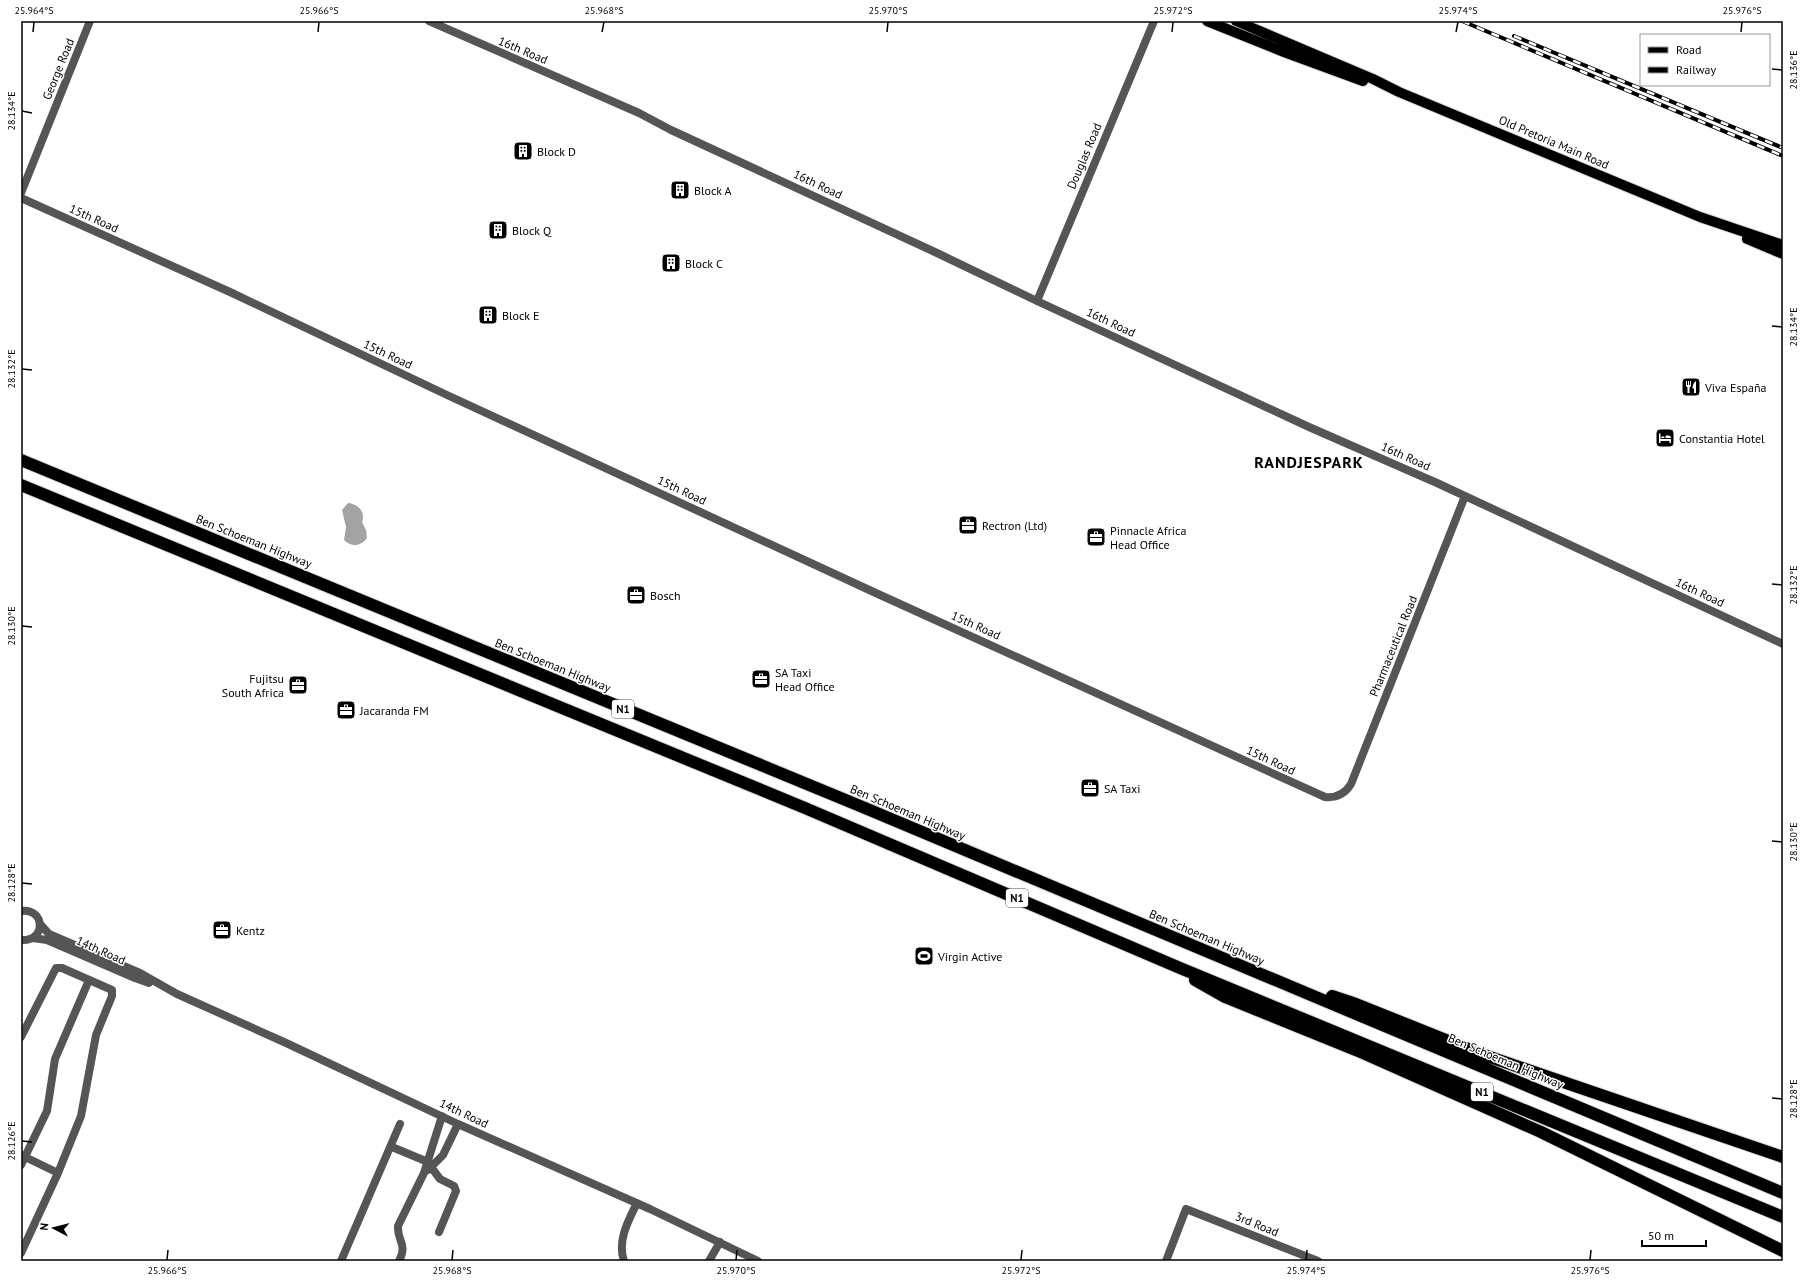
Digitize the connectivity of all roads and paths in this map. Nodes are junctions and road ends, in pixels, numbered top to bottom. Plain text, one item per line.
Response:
1 (90, 21) edge
2 (430, 21) edge
3 (1154, 21) edge
4 (1207, 21) edge
5 (1236, 21) edge
6 (1399, 92) junction
7 (21, 193) edge
8 (21, 198) edge
9 (1700, 217) junction
10 (1783, 245) edge
11 (1783, 254) edge
12 (1037, 301) junction
13 (21, 460) edge
14 (21, 485) edge
15 (1466, 496) junction
16 (1783, 644) edge
17 (1335, 797) joint
18 (21, 911) edge
19 (40, 924) junction
20 (25, 941) edge
21 (1180, 968) junction
22 (89, 980) junction
23 (160, 986) junction
24 (1297, 989) junction
25 (21, 1037) edge
26 (442, 1116) junction
27 (400, 1124) dead end
28 (458, 1124) junction
29 (392, 1147) junction
30 (23, 1156) edge
31 (1783, 1157) edge
32 (429, 1164) junction
33 (21, 1165) edge
34 (58, 1173) junction
35 (1783, 1193) edge
36 (637, 1203) junction
37 (1783, 1217) edge
38 (439, 1232) dead end
39 (720, 1242) junction
40 (1783, 1251) edge
41 (21, 1253) edge
42 (341, 1261) edge
43 (399, 1261) edge
44 (624, 1261) edge
45 (709, 1261) edge
46 (758, 1261) edge
47 (1166, 1261) edge
48 (1318, 1261) edge

1 - 7 street, George Road
2 - 12 street, 16th Road
3 - 12 street, Douglas Road
4 - 6 main road, Old Pretoria Main Road
5 - 6 main road, Old Pretoria Main Road
6 - 9 main road, Old Pretoria Main Road
8 - 17 street, 15th Road
9 - 10 main road, Old Pretoria Main Road
9 - 11 main road, Old Pretoria Main Road
12 - 15 street, 16th Road
13 - 24 highway, Ben Schoeman Highway / N1
14 - 21 highway, N1
15 - 16 street, 16th Road
15 - 17 street, Pharmaceutical Road
18 - 19 street, 14th Road
19 - 20 street
19 - 23 street, 14th Road
20 - 23 street, 14th Road
21 - 37 highway, N1
21 - 40 highway
22 - 25 street
22 - 30 street
22 - 34 street
23 - 26 street, 14th Road
24 - 31 highway
24 - 35 highway, Ben Schoeman Highway / N1
26 - 28 street, 14th Road
26 - 32 street
27 - 29 street
28 - 32 street
28 - 36 street, 14th Road
29 - 32 street
29 - 42 street
30 - 33 street
30 - 34 street
32 - 38 street
32 - 43 street
34 - 41 street
36 - 39 street, 14th Road
36 - 44 street
39 - 45 street
39 - 46 street, 14th Road
47 - 48 street, 3rd Road

